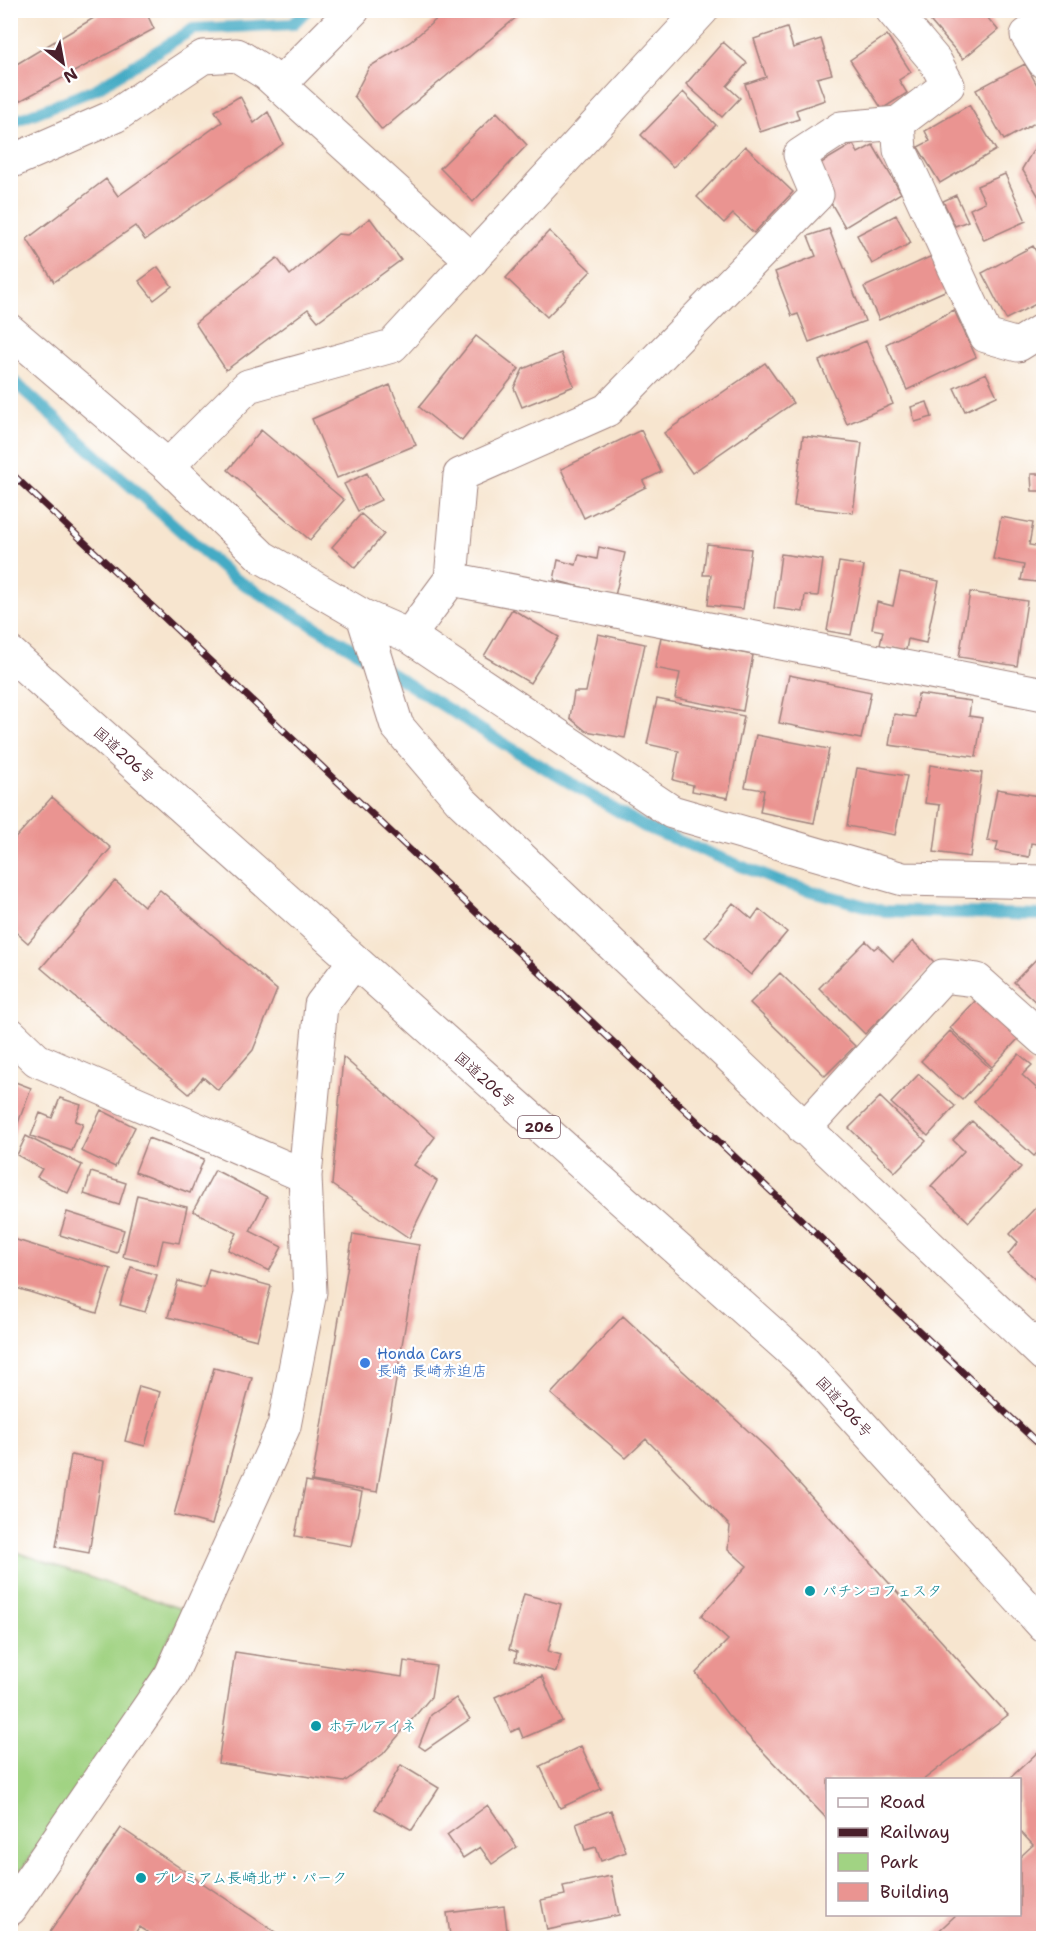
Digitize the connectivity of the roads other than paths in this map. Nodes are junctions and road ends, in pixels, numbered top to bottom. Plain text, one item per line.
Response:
1 (353, 10) edge
2 (702, 10) edge
3 (892, 10) edge
4 (1044, 24) edge
5 (1044, 62) edge
6 (279, 85) junction
7 (898, 123) junction
8 (10, 162) edge
9 (471, 260) junction
10 (1044, 330) edge
11 (10, 331) edge
12 (168, 466) junction
13 (451, 579) junction
14 (365, 623) junction
15 (409, 636) junction
16 (10, 653) edge
17 (1044, 694) edge
18 (1044, 882) edge
19 (354, 962) junction
20 (10, 1035) edge
21 (1044, 1040) edge
22 (804, 1129) junction
23 (305, 1176) junction
24 (1044, 1355) edge
25 (1044, 1626) edge
26 (10, 1909) edge

1 - 6 main road
2 - 9 main road
3 - 7 main road
4 - 5 main road
6 - 8 main road
6 - 9 main road
7 - 10 main road
7 - 13 main road
9 - 12 main road
11 - 12 main road
12 - 14 main road
13 - 15 main road
13 - 17 main road
14 - 15 main road
14 - 22 main road
15 - 18 main road
16 - 19 main road, 国道206号 / 206
19 - 23 main road
19 - 25 main road, 国道206号 / 206
20 - 23 main road
21 - 22 main road
22 - 24 main road
23 - 26 main road

